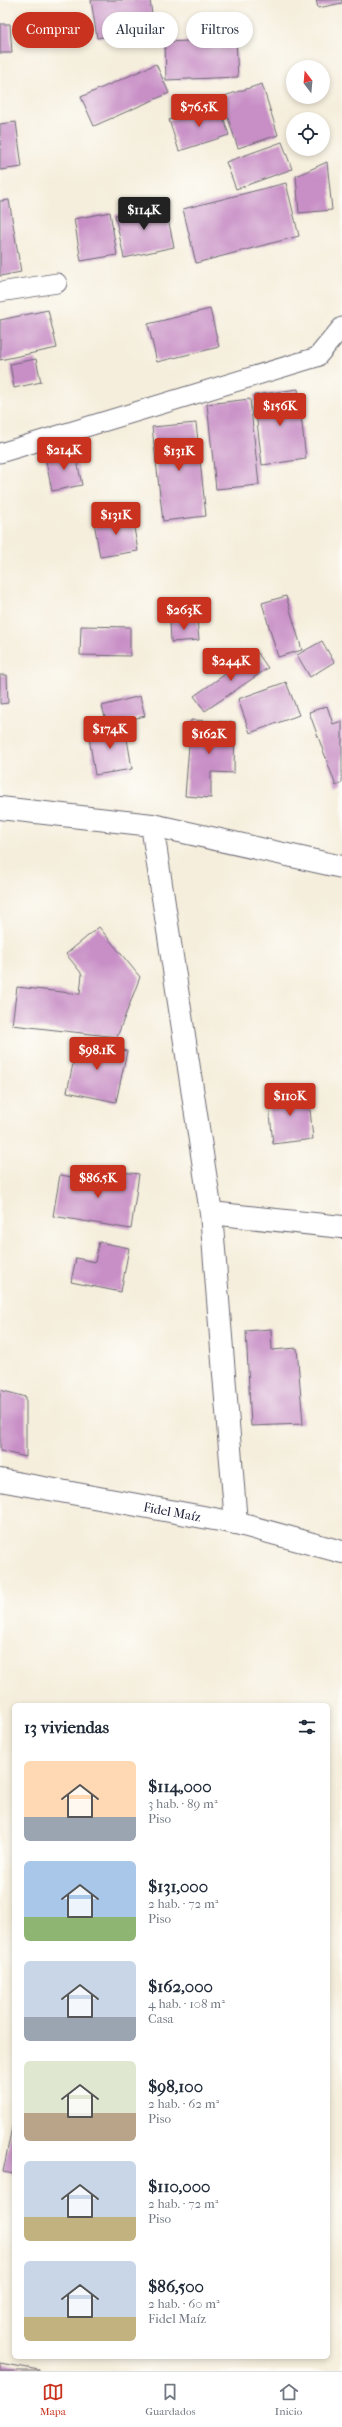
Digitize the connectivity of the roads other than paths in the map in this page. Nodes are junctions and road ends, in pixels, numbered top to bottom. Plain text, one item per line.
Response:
1 (57, 283) dead end
2 (0, 292) edge
3 (342, 327) edge
4 (0, 453) edge
5 (0, 808) edge
6 (152, 825) junction
7 (342, 867) edge
8 (211, 1212) junction
9 (342, 1227) edge
10 (0, 1480) edge
11 (236, 1524) junction
12 (342, 1552) edge

1 - 2 lane
3 - 4 lane
5 - 6 street
6 - 7 street
6 - 8 street
8 - 9 street
8 - 11 street
10 - 11 street, Fidel Maíz
11 - 12 street, Fidel Maíz

